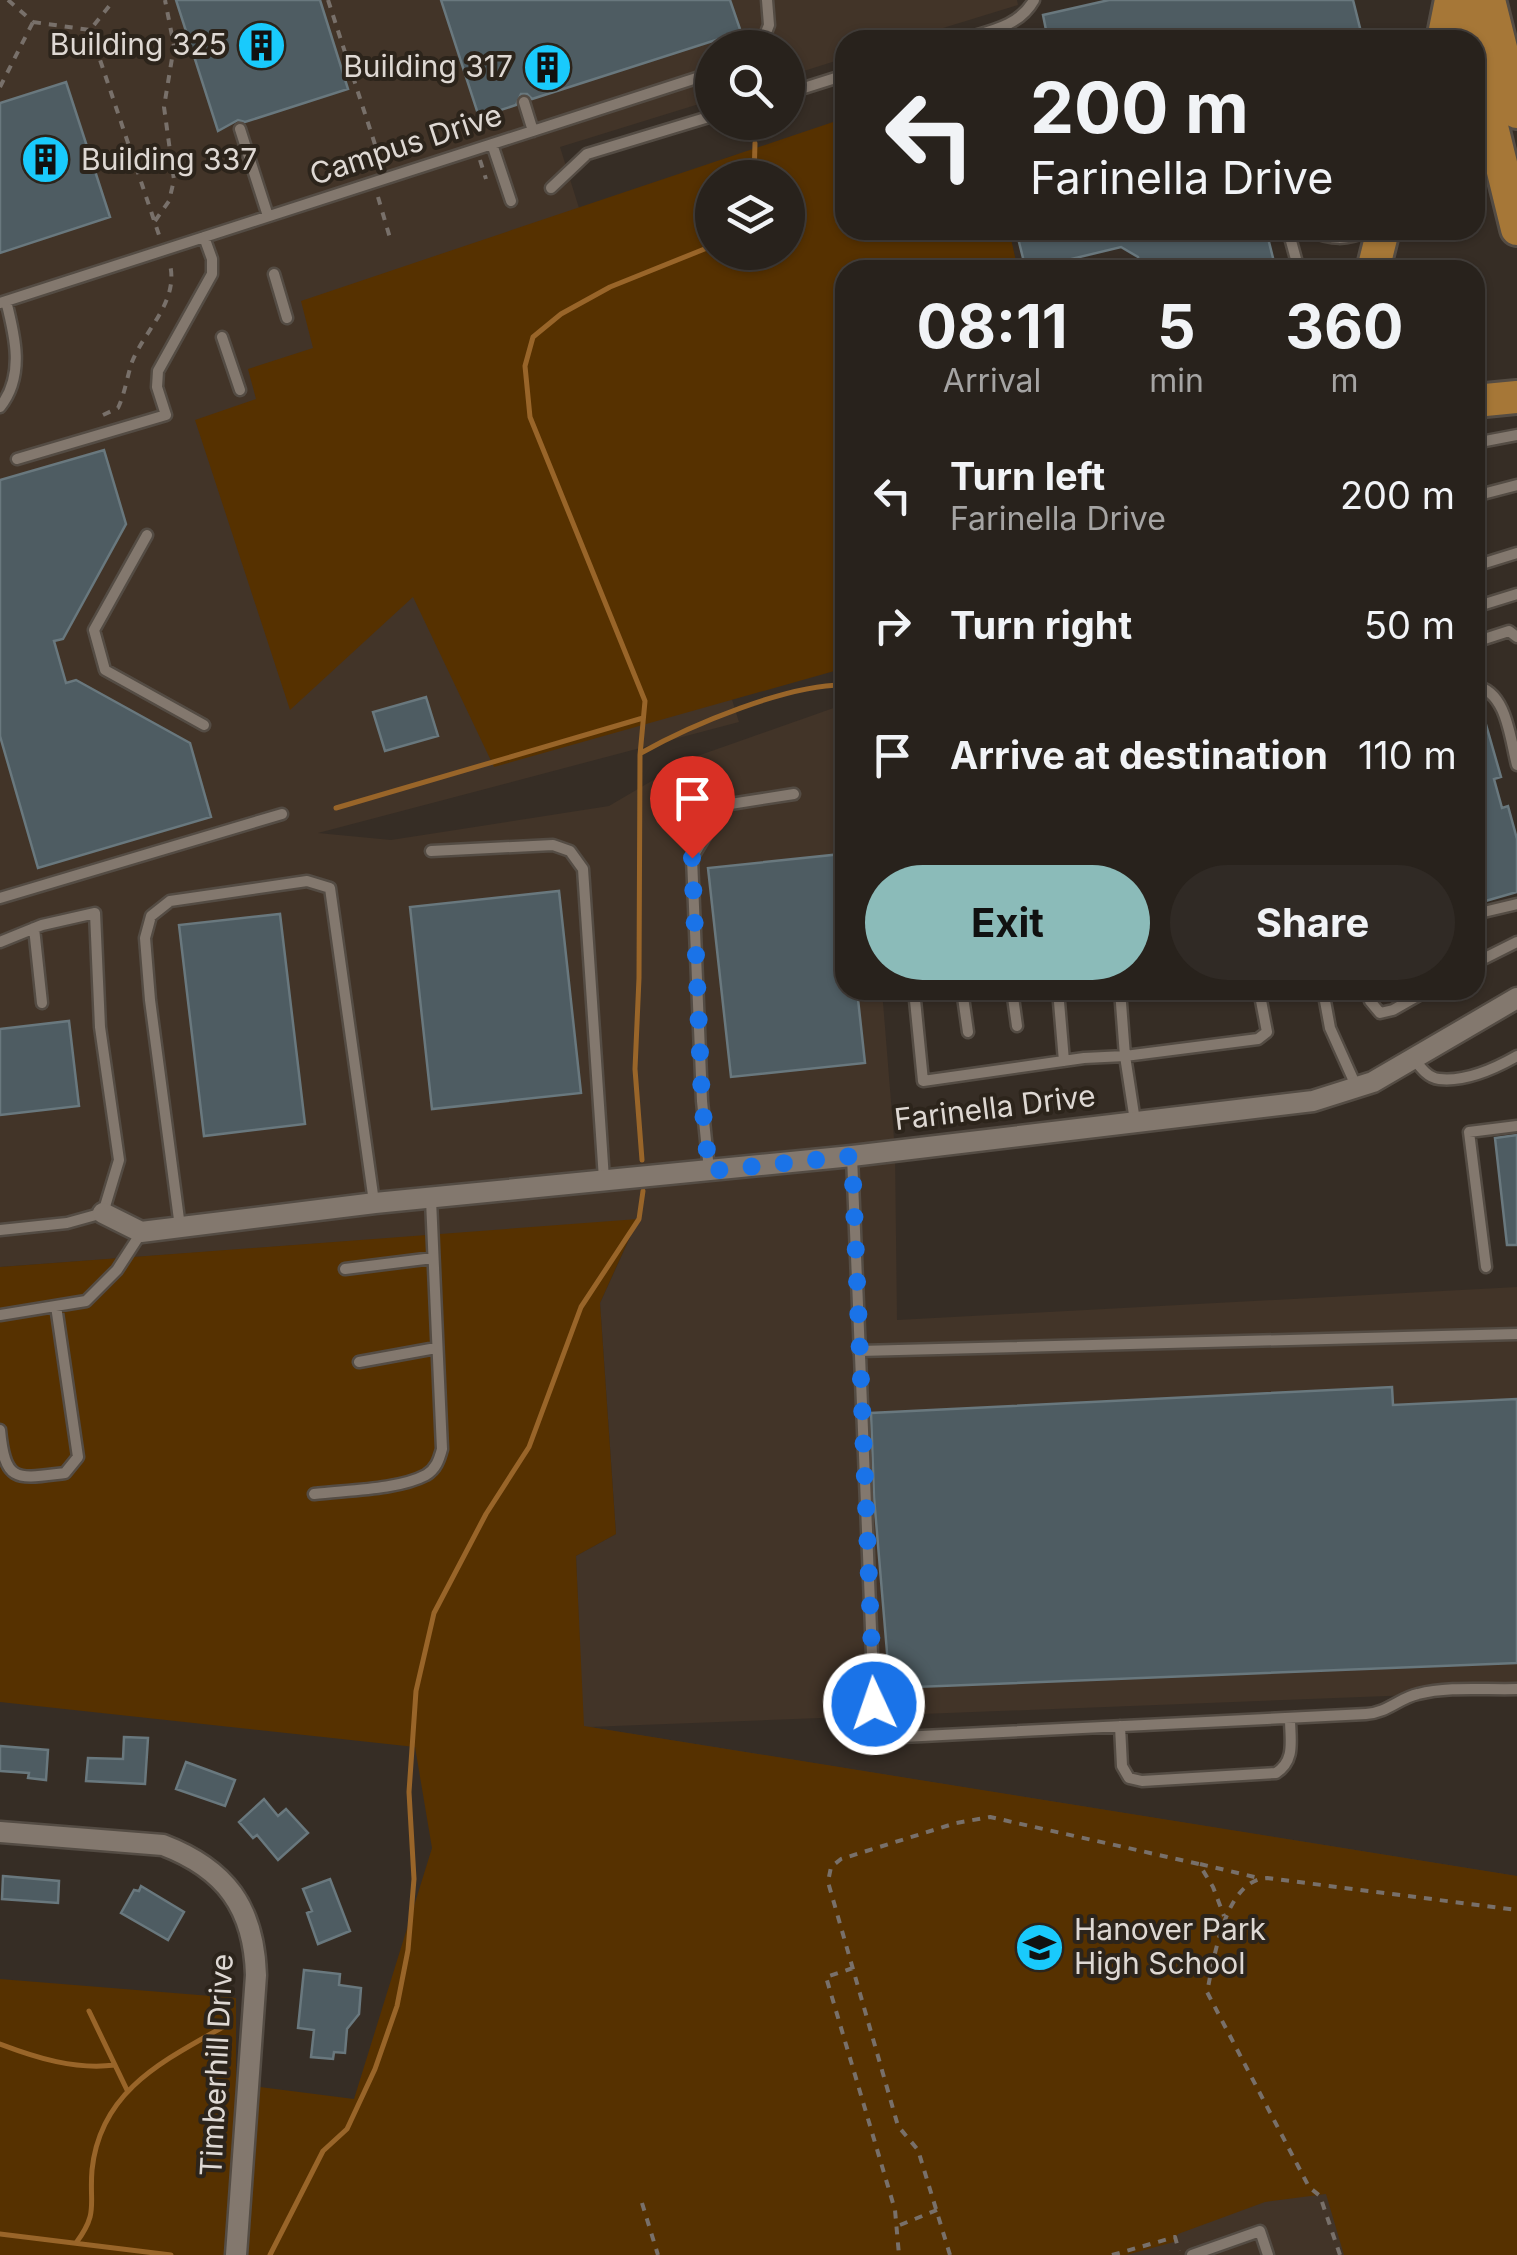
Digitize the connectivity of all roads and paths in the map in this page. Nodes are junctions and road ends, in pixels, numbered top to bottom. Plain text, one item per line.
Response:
1 (8, 0) edge
2 (114, 0) edge
3 (165, 0) edge
4 (328, 0) edge
5 (767, 0) edge
6 (1034, 0) edge
7 (1451, 0) edge
8 (1461, 0) edge
9 (1489, 0) edge
10 (33, 22) junction
11 (90, 30) junction
12 (767, 30) edge
13 (991, 30) edge
14 (1445, 30) edge
15 (1468, 30) edge
16 (1499, 68) edge
17 (695, 78) edge
18 (835, 78) edge
19 (0, 86) edge
20 (805, 88) edge
21 (524, 102) dead end
22 (1517, 112) edge
23 (695, 121) edge
24 (240, 129) dead end
25 (533, 130) junction
26 (492, 144) junction
27 (480, 160) dead end
28 (382, 166) dead end
29 (486, 178) dead end
30 (551, 188) dead end
31 (377, 192) dead end
32 (511, 200) dead end
33 (268, 216) junction
34 (155, 221) junction
35 (1517, 229) edge
36 (204, 237) junction
37 (160, 238) dead end
38 (390, 238) dead end
39 (169, 262) dead end
40 (274, 274) dead end
41 (3, 302) edge
42 (288, 318) dead end
43 (222, 338) dead end
44 (240, 390) dead end
45 (1517, 396) edge
46 (1485, 400) edge
47 (0, 407) edge
48 (103, 415) dead end
49 (1517, 436) edge
50 (1485, 441) edge
51 (17, 459) dead end
52 (1517, 484) edge
53 (1485, 493) edge
54 (147, 534) dead end
55 (1517, 553) edge
56 (1485, 563) edge
57 (1517, 594) edge
58 (1485, 604) edge
59 (1517, 637) edge
60 (1485, 639) edge
61 (1485, 689) edge
62 (204, 725) dead end
63 (1517, 765) edge
64 (794, 794) dead end
65 (282, 814) dead end
66 (430, 851) dead end
67 (0, 898) edge
68 (1517, 904) edge
69 (1485, 912) edge
70 (34, 928) junction
71 (0, 942) edge
72 (1517, 942) edge
73 (1485, 958) edge
74 (1517, 998) edge
75 (915, 1000) edge
76 (963, 1000) edge
77 (1013, 1000) edge
78 (1059, 1000) edge
79 (1121, 1000) edge
80 (1261, 1000) edge
81 (1325, 1000) edge
82 (1370, 1000) edge
83 (1410, 1000) edge
84 (42, 1003) dead end
85 (1017, 1026) dead end
86 (968, 1032) dead end
87 (1126, 1056) junction
88 (1517, 1056) edge
89 (1414, 1059) junction
90 (1064, 1062) junction
91 (1358, 1089) junction
92 (1134, 1121) junction
93 (1517, 1126) edge
94 (852, 1156) junction
95 (709, 1171) junction
96 (604, 1180) junction
97 (431, 1200) junction
98 (374, 1203) junction
99 (103, 1213) junction
100 (180, 1228) junction
101 (0, 1230) edge
102 (141, 1232) junction
103 (433, 1258) junction
104 (1486, 1267) dead end
105 (346, 1269) dead end
106 (56, 1306) junction
107 (0, 1315) edge
108 (1517, 1334) edge
109 (436, 1348) junction
110 (858, 1352) junction
111 (359, 1362) dead end
112 (0, 1430) edge
113 (314, 1494) dead end
114 (1517, 1688) edge
115 (1290, 1718) junction
116 (1120, 1726) junction
117 (0, 1832) edge
118 (1199, 1864) junction
119 (1259, 1878) junction
120 (1517, 1910) edge
121 (1224, 1916) junction
122 (853, 1968) junction
123 (642, 2203) dead end
124 (937, 2210) junction
125 (898, 2226) junction
126 (236, 2254) edge
127 (658, 2255) edge
128 (899, 2255) edge
129 (950, 2255) edge
130 (1112, 2255) edge
131 (1180, 2255) edge
132 (1192, 2255) edge
133 (1268, 2255) edge
134 (1340, 2255) edge

1 - 10 path
2 - 11 path
3 - 34 path
4 - 28 path
5 - 12 lane
6 - 13 lane
7 - 14 main road
8 - 15 main road
9 - 16 main road
10 - 11 path
10 - 19 path
11 - 34 path
16 - 22 main road
16 - 35 main road
17 - 25 lane, Campus Drive
18 - 20 lane
21 - 25 lane
23 - 30 lane
24 - 33 lane
25 - 26 lane, Campus Drive
26 - 32 lane
26 - 33 lane, Campus Drive
27 - 29 path
31 - 38 path
33 - 36 lane, Campus Drive
34 - 37 path
36 - 41 lane, Campus Drive
36 - 51 lane
39 - 48 path
40 - 42 lane
41 - 47 lane
43 - 44 lane
45 - 46 main road
49 - 50 lane
52 - 53 lane
54 - 62 lane
55 - 56 lane
57 - 58 lane
59 - 60 lane
61 - 63 lane
64 - 95 lane
65 - 67 lane
66 - 96 lane
68 - 69 lane
70 - 71 lane
70 - 84 lane
70 - 99 lane
72 - 73 lane
74 - 89 street, Farinella Drive
75 - 90 lane
76 - 86 lane
77 - 85 lane
78 - 90 lane
79 - 87 lane
80 - 87 lane
81 - 91 lane
82 - 83 lane
87 - 90 lane
87 - 92 lane
88 - 89 lane
89 - 91 street, Farinella Drive
91 - 92 street, Farinella Drive
92 - 94 street, Farinella Drive
93 - 104 lane
94 - 95 street, Farinella Drive
94 - 110 lane
95 - 96 street, Farinella Drive
96 - 97 street, Farinella Drive
97 - 98 street, Farinella Drive
97 - 103 lane
98 - 100 street, Farinella Drive
98 - 100 lane
99 - 101 lane
99 - 102 street
100 - 102 street, Farinella Drive
102 - 106 lane
103 - 105 lane
103 - 109 lane
106 - 107 lane
106 - 112 lane
108 - 110 lane
109 - 111 lane
109 - 113 lane
110 - 116 lane
114 - 115 lane
115 - 116 lane
115 - 116 lane
117 - 126 street, Timberhill Drive
118 - 119 path
118 - 121 path
118 - 122 path
119 - 120 path
119 - 121 path
121 - 134 path
122 - 124 path
122 - 125 path
123 - 127 path
124 - 125 path
124 - 129 path
125 - 128 path
130 - 131 path
132 - 133 lane

